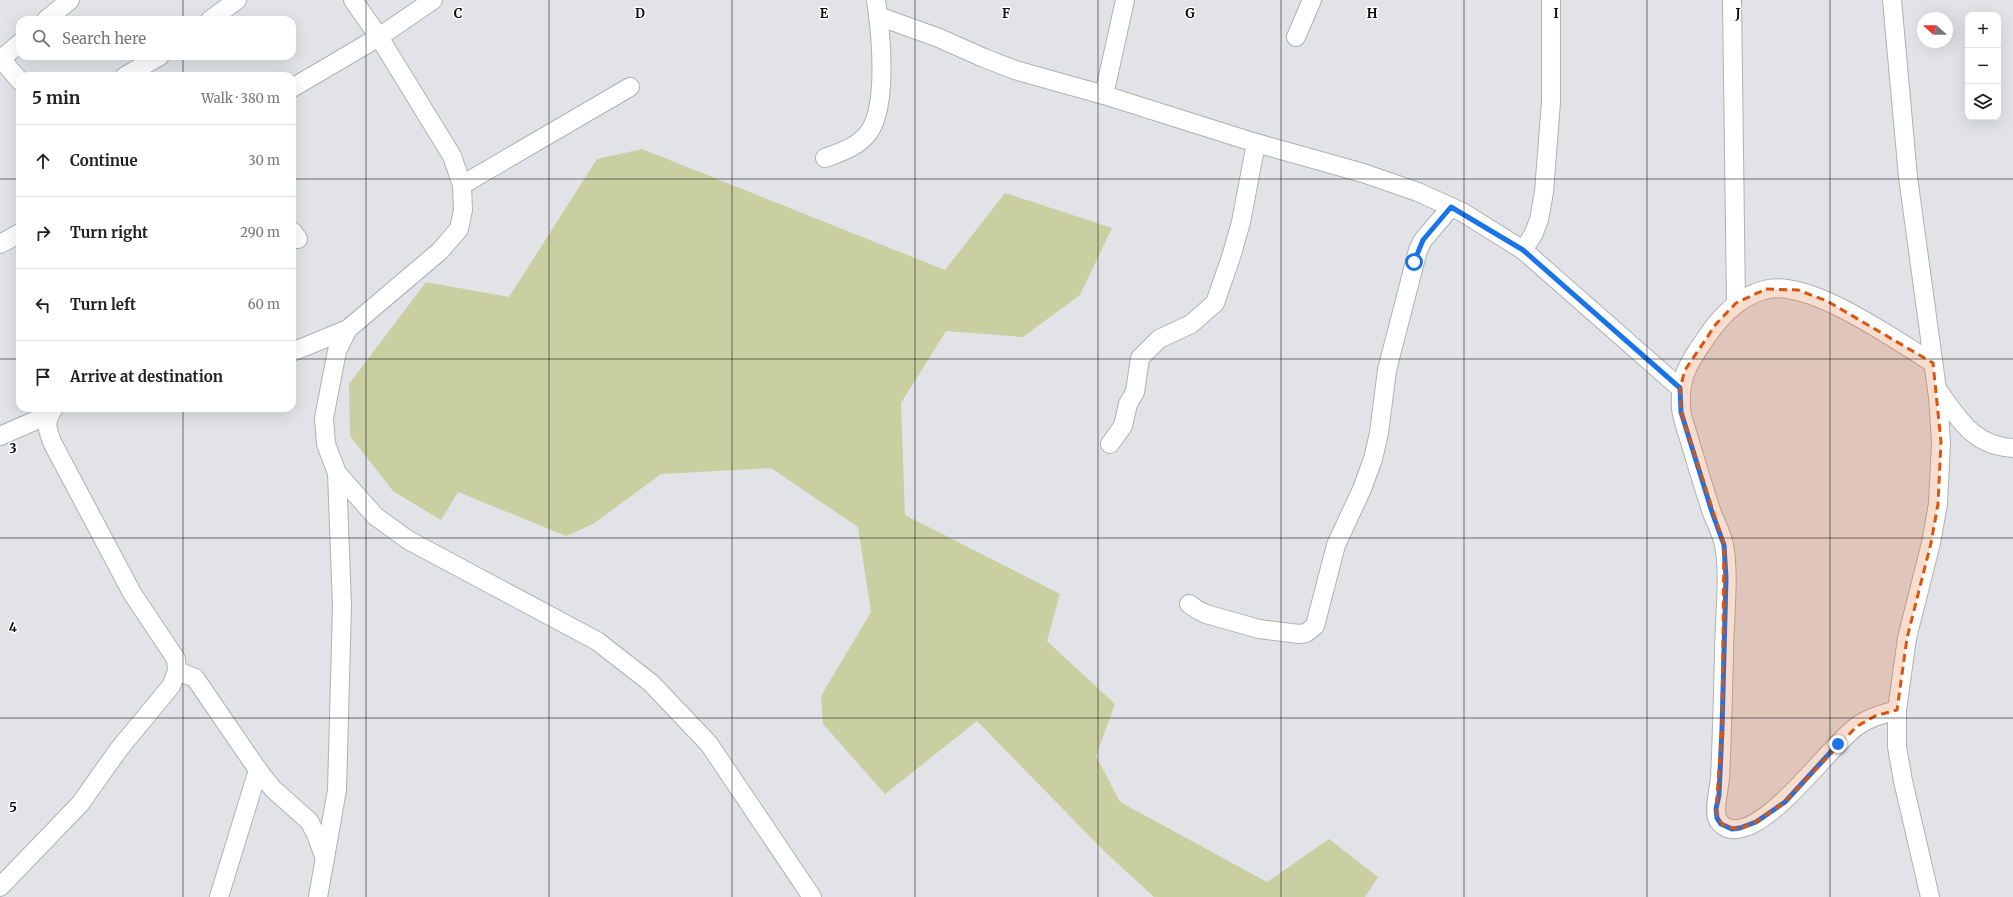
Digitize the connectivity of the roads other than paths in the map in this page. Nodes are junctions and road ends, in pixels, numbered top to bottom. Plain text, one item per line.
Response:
1 (70, 0) edge
2 (238, 0) edge
3 (353, 0) edge
4 (433, 0) edge
5 (1125, 0) edge
6 (1312, 0) edge
7 (1550, 0) edge
8 (1732, 0) edge
9 (1892, 0) edge
10 (877, 8) edge
11 (51, 16) edge
12 (216, 16) edge
13 (379, 37) junction
14 (1296, 38) dead end
15 (16, 46) edge
16 (1, 59) edge
17 (153, 60) edge
18 (131, 72) edge
19 (16, 76) edge
20 (296, 86) edge
21 (630, 87) dead end
22 (1104, 95) junction
23 (1256, 143) junction
24 (825, 158) dead end
25 (462, 185) junction
26 (1451, 207) junction
27 (16, 235) edge
28 (0, 244) edge
29 (1523, 250) junction
30 (1736, 303) junction
31 (348, 329) junction
32 (296, 350) edge
33 (1933, 363) junction
34 (1680, 388) junction
35 (1936, 388) junction
36 (49, 412) edge
37 (51, 412) edge
38 (0, 436) edge
39 (1110, 444) dead end
40 (2013, 448) edge
41 (337, 473) junction
42 (1189, 604) dead end
43 (177, 671) junction
44 (1897, 710) junction
45 (258, 770) junction
46 (334, 812) junction
47 (309, 821) junction
48 (325, 861) junction
49 (0, 887) edge
50 (219, 897) edge
51 (318, 897) edge
52 (812, 897) edge
53 (1930, 897) edge

1 - 11 street
2 - 12 street
3 - 13 street
4 - 13 street
5 - 22 street
6 - 14 street
7 - 29 street
8 - 30 street
9 - 33 street
10 - 22 street
10 - 24 street
13 - 20 street
13 - 25 street
15 - 16 street
16 - 19 street
17 - 18 street
21 - 25 street
22 - 23 street
23 - 26 street
23 - 39 street
25 - 31 street
26 - 29 street
26 - 42 street
27 - 28 street
29 - 34 street
30 - 33 street
30 - 34 street
31 - 32 street
31 - 41 street
33 - 35 street
34 - 44 street
35 - 40 street
35 - 44 street
36 - 38 street
37 - 43 street
41 - 46 street
41 - 52 street
43 - 45 street
43 - 49 street
44 - 53 street
45 - 47 street
45 - 50 street
46 - 47 street
46 - 48 street
47 - 48 street
48 - 51 street

